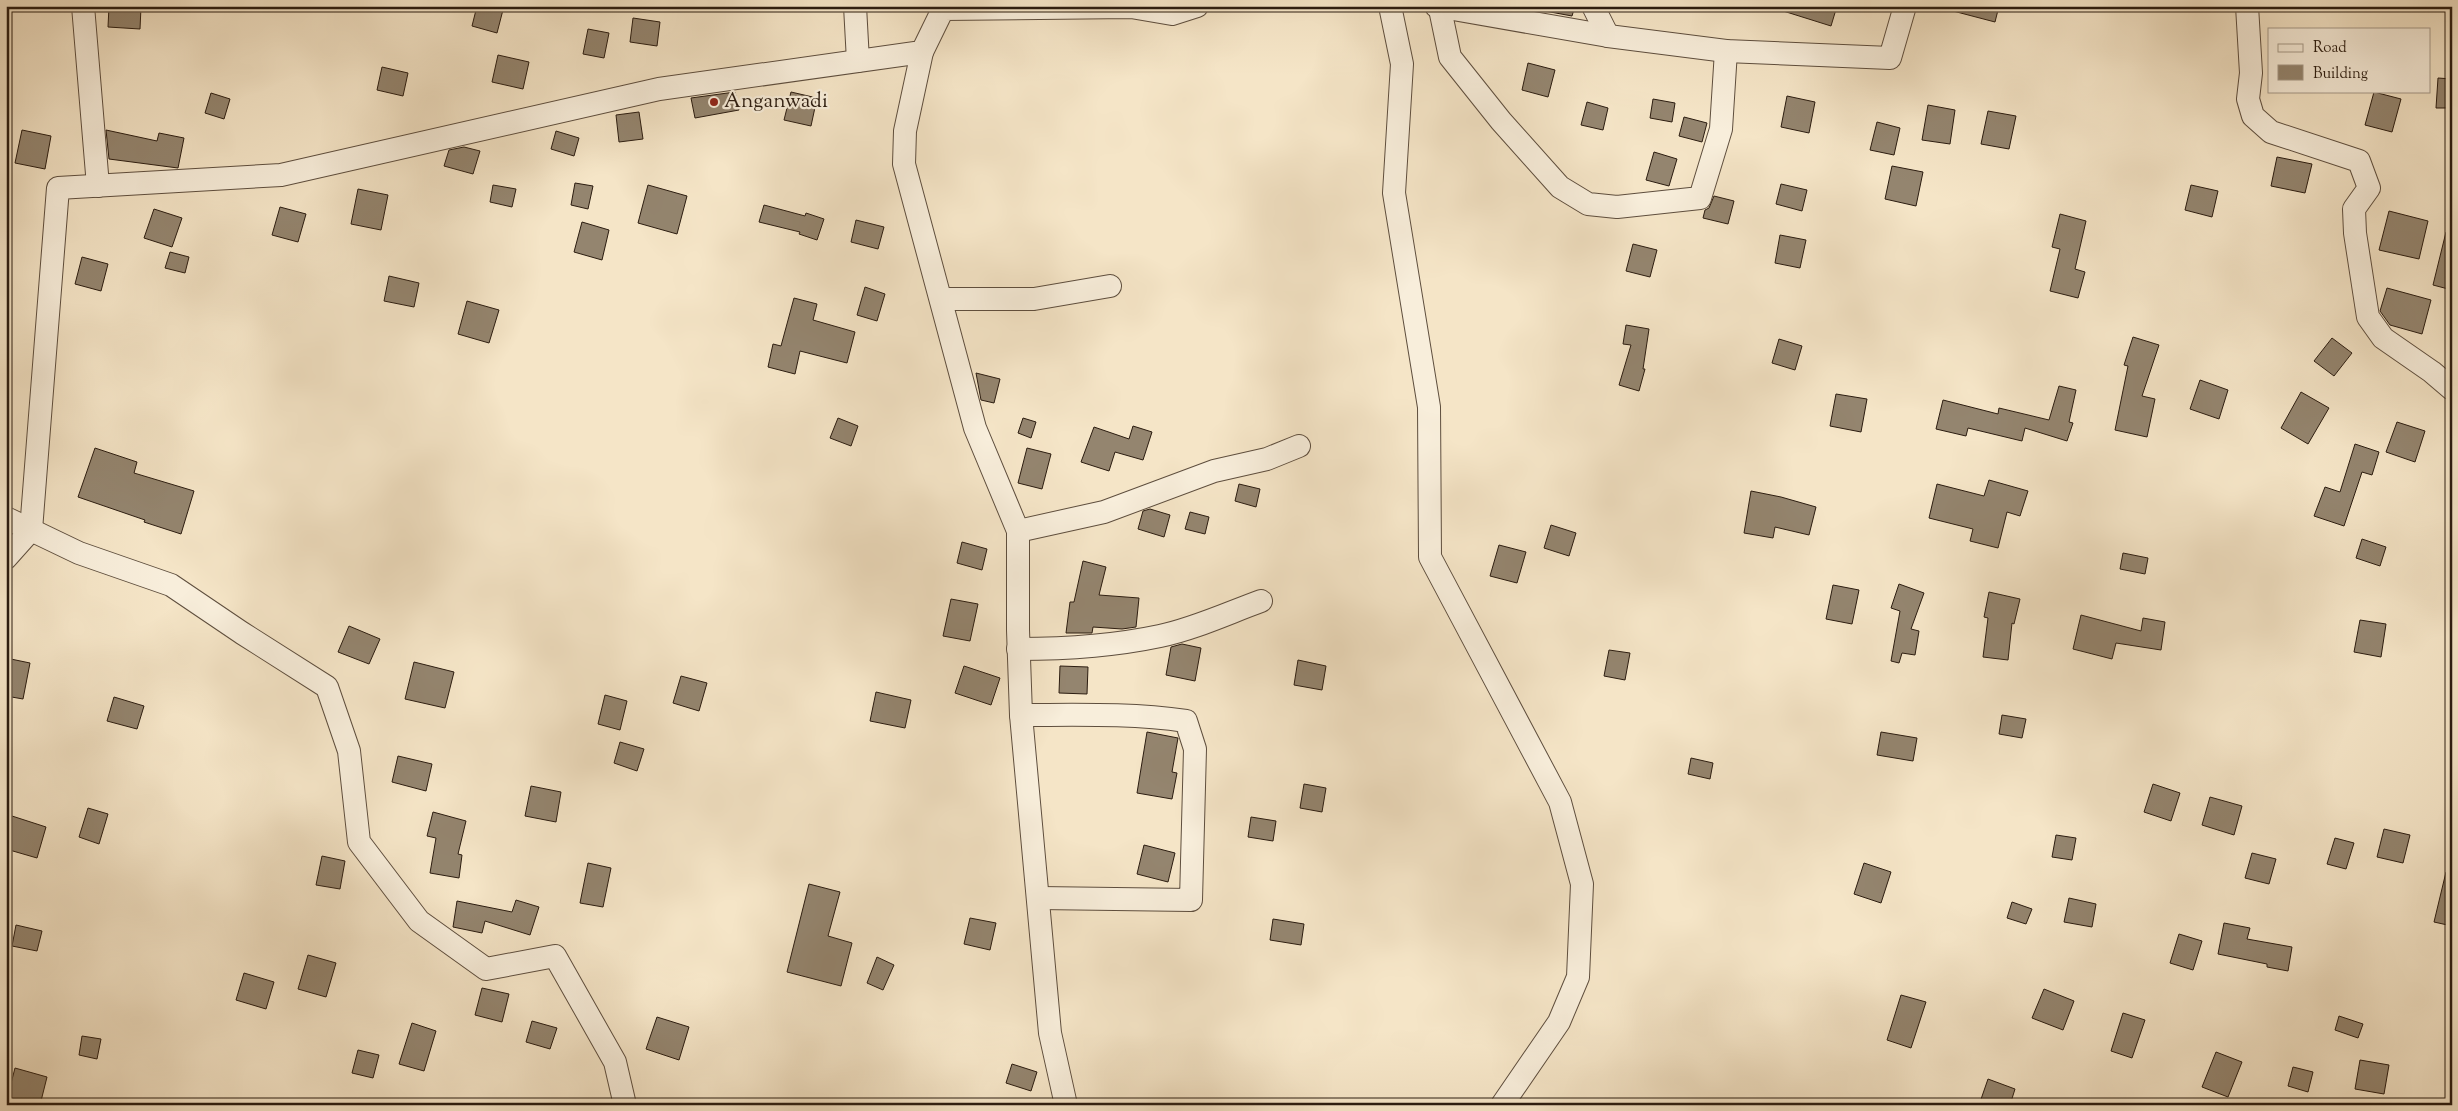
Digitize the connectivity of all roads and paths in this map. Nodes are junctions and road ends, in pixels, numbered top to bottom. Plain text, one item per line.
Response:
1 (83, 6) edge
2 (855, 6) edge
3 (1197, 6) edge
4 (1390, 6) edge
5 (1592, 6) edge
6 (1905, 6) edge
7 (2247, 6) edge
8 (1438, 7) edge
9 (943, 8) edge
10 (1172, 10) edge
11 (1608, 36) junction
12 (1726, 51) junction
13 (922, 52) junction
14 (858, 61) junction
15 (98, 186) junction
16 (1110, 286) dead end
17 (941, 299) junction
18 (2452, 389) edge
19 (1299, 446) dead end
20 (6, 518) edge
21 (31, 530) junction
22 (1018, 530) junction
23 (6, 558) edge
24 (1261, 601) dead end
25 (1018, 649) junction
26 (1021, 715) junction
27 (1039, 898) junction
28 (625, 1105) edge
29 (1066, 1105) edge
30 (1502, 1105) edge

1 - 15 street
2 - 14 street
3 - 10 street
4 - 30 street
5 - 11 street
6 - 12 street
7 - 18 street
8 - 11 street
8 - 12 street
9 - 10 street
9 - 13 street
11 - 12 street
13 - 14 street
13 - 17 street
14 - 15 street
15 - 21 street
16 - 17 street
17 - 22 street
19 - 22 street
20 - 21 street
21 - 23 street
21 - 28 street
22 - 25 street
24 - 25 street
25 - 26 street
26 - 27 street
26 - 27 street
27 - 29 street

